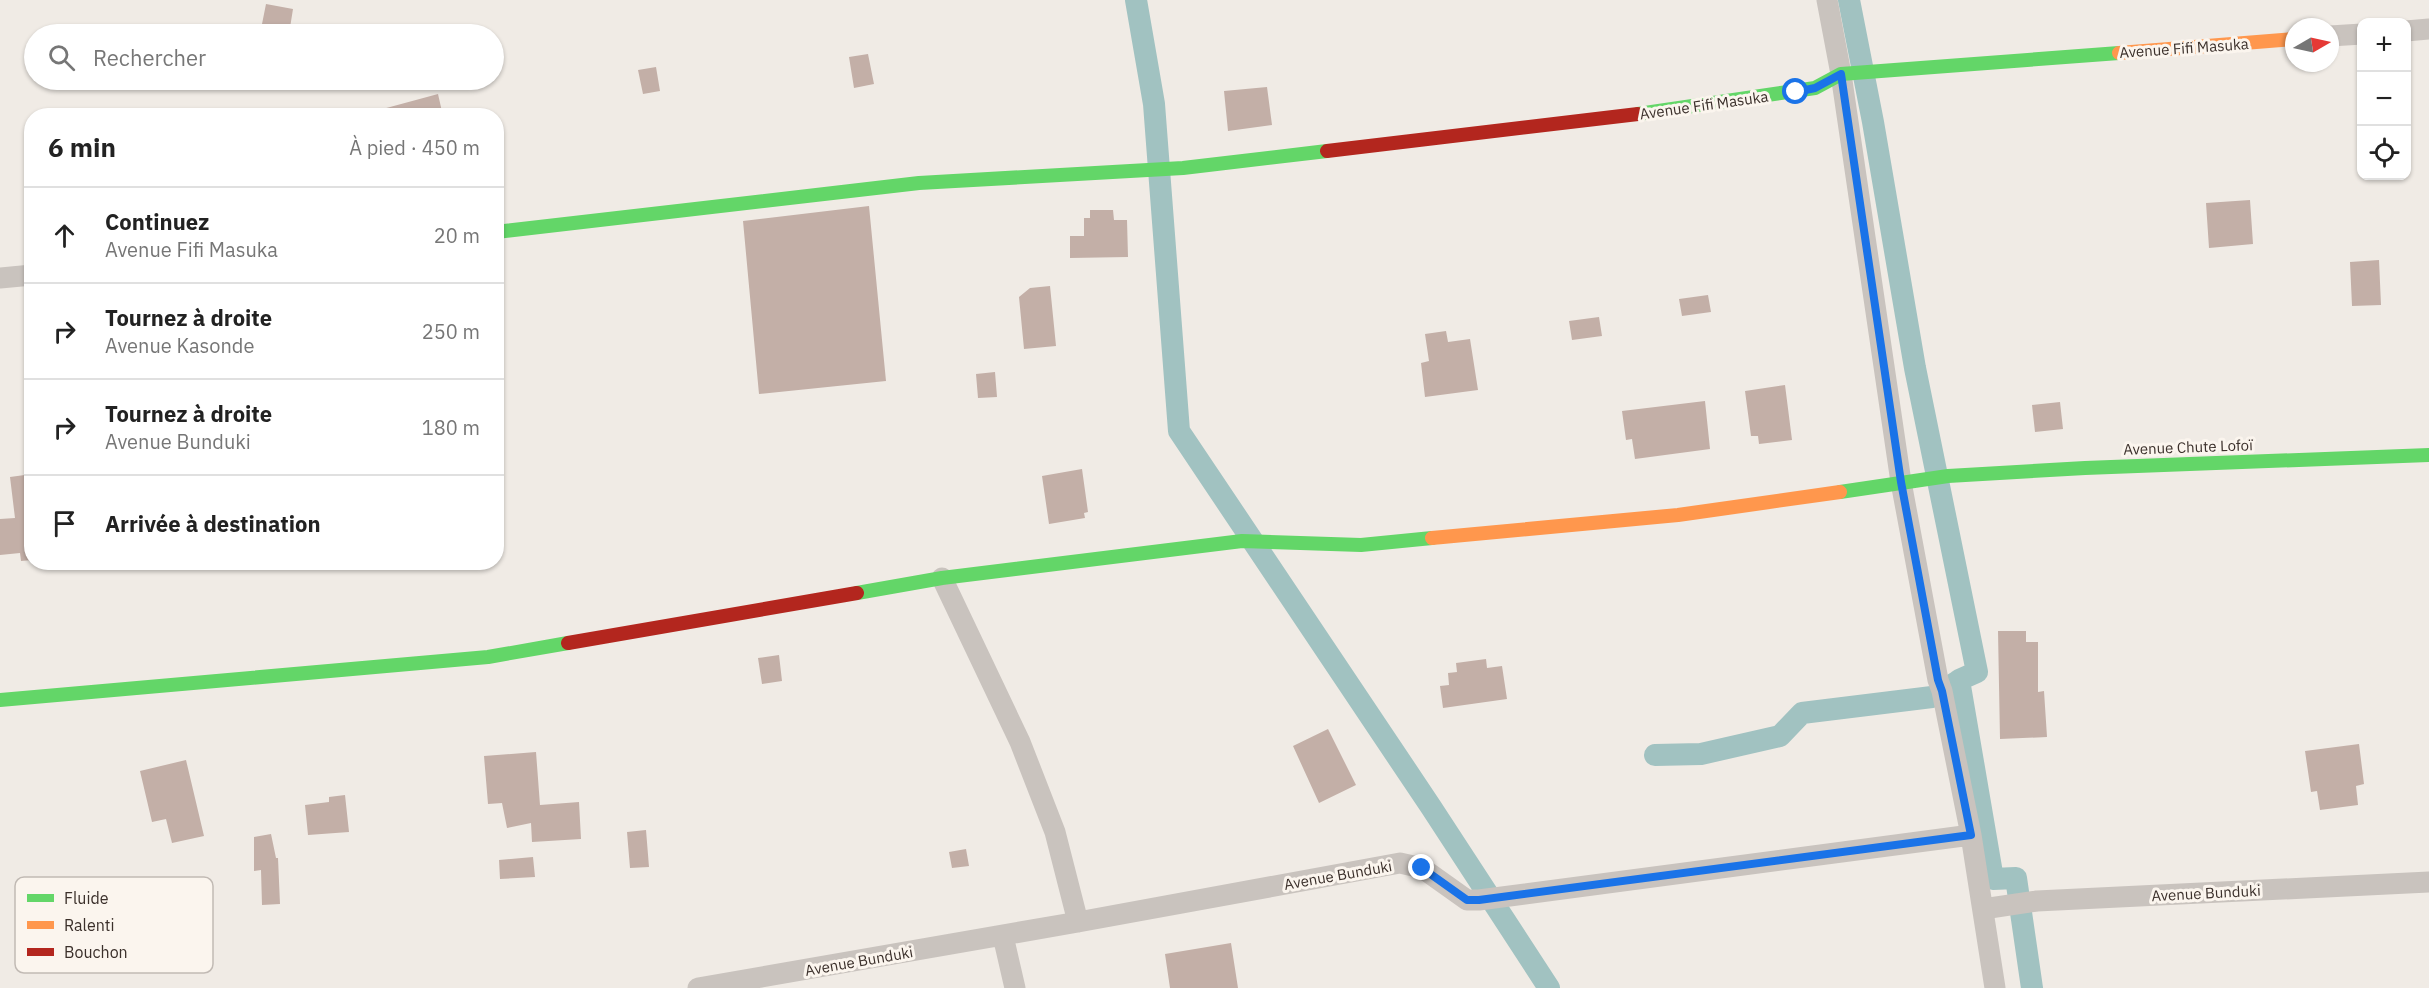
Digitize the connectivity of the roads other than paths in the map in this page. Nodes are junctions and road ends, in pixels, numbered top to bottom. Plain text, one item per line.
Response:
1 (1827, 0) edge
2 (2429, 29) edge
3 (2411, 31) edge
4 (2357, 34) edge
5 (2339, 35) edge
6 (2285, 40) edge
7 (1841, 74) junction
8 (504, 231) edge
9 (24, 276) edge
10 (0, 278) edge
11 (2429, 455) edge
12 (1910, 480) junction
13 (942, 578) junction
14 (0, 700) edge
15 (1971, 835) junction
16 (2429, 882) edge
17 (1993, 907) junction
18 (1078, 922) junction
19 (1003, 936) junction
20 (698, 988) edge
21 (1015, 988) edge
22 (1995, 988) edge

1 - 7 street
2 - 3 street
4 - 5 street
6 - 7 street, Avenue Fifi Masuka
7 - 8 street, Avenue Fifi Masuka
7 - 12 street
9 - 10 street
11 - 12 street, Avenue Chute Lofoï
12 - 13 street, Avenue Chute Lofoï
12 - 15 street
13 - 14 street, Avenue Chute Lofoï
13 - 18 street
15 - 17 street
15 - 18 street, Avenue Bunduki
16 - 17 street, Avenue Bunduki
17 - 22 street
18 - 19 street, Avenue Bunduki
19 - 20 street, Avenue Bunduki
19 - 21 street

